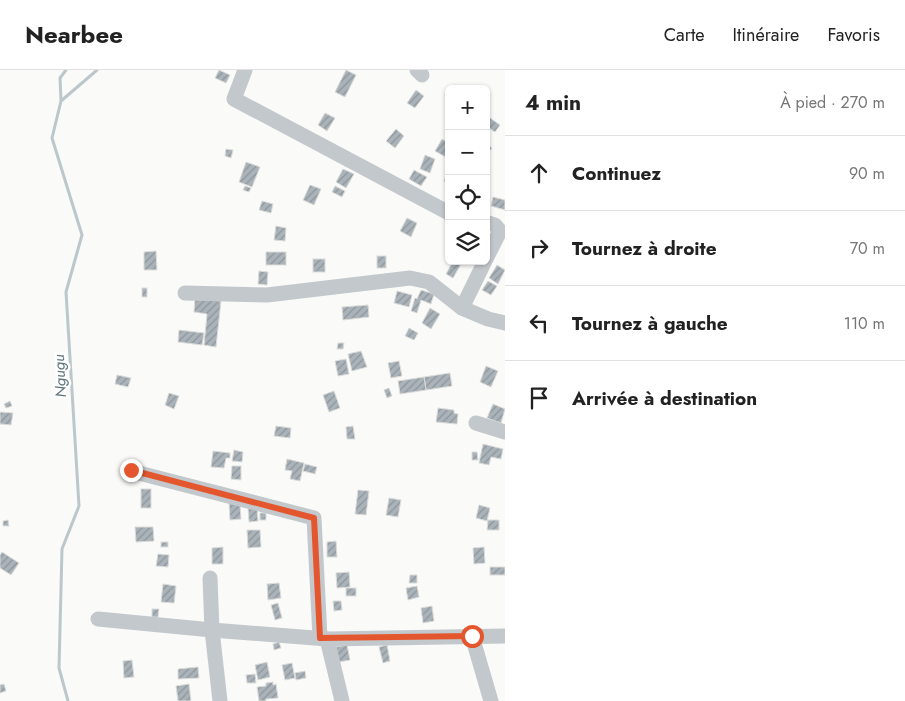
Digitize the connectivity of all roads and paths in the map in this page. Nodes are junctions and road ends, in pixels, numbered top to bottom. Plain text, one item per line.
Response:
1 (245, 70) edge
2 (445, 211) edge
3 (490, 223) edge
4 (490, 251) edge
5 (484, 265) edge
6 (185, 293) dead end
7 (462, 308) junction
8 (505, 323) edge
9 (476, 423) dead end
10 (505, 432) edge
11 (131, 470) dead end
12 (210, 578) dead end
13 (98, 619) dead end
14 (212, 630) junction
15 (472, 636) junction
16 (505, 636) edge
17 (323, 639) junction
18 (220, 701) edge
19 (342, 701) edge
20 (491, 701) edge

1 - 2 street
3 - 4 street
5 - 7 street
6 - 7 street
7 - 8 street
9 - 10 street
11 - 17 street
12 - 14 street
13 - 14 street
14 - 17 street
14 - 18 street
15 - 16 street
15 - 17 street
15 - 20 street
17 - 19 street

